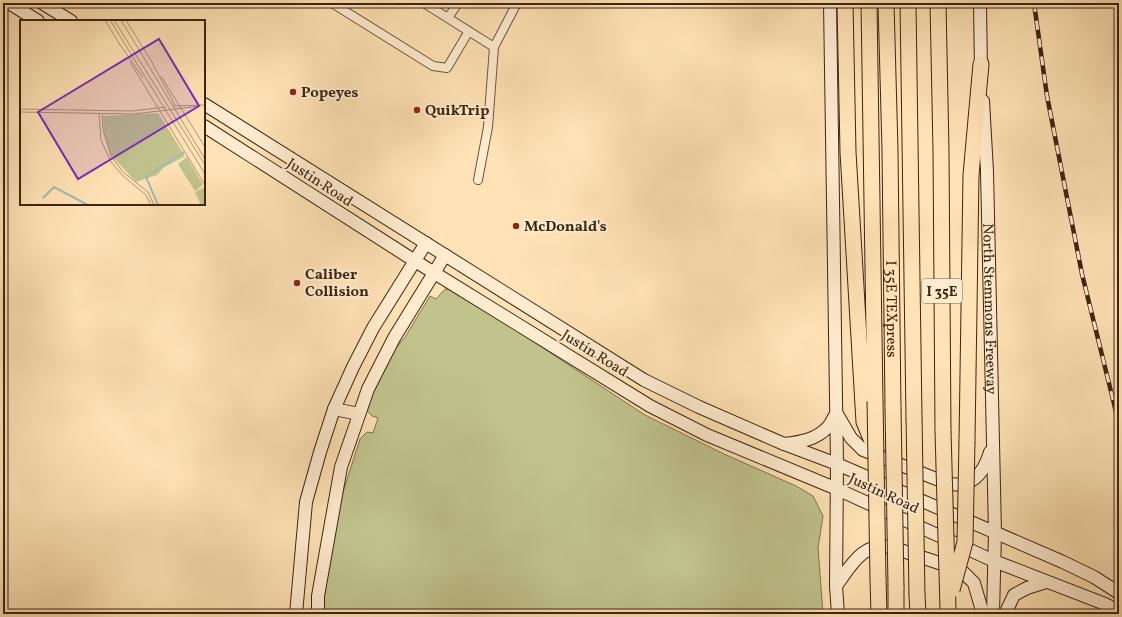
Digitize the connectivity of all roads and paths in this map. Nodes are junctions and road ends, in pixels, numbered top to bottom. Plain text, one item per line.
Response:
1 (10, 3) edge
2 (42, 3) edge
3 (332, 3) edge
4 (424, 3) edge
5 (458, 3) edge
6 (517, 3) edge
7 (830, 3) edge
8 (845, 3) edge
9 (869, 3) edge
10 (886, 3) edge
11 (908, 3) edge
12 (938, 3) edge
13 (980, 3) edge
14 (3, 13) edge
15 (448, 18) junction
16 (36, 20) edge
17 (69, 20) edge
18 (469, 31) junction
19 (494, 47) junction
20 (980, 64) junction
21 (205, 105) edge
22 (205, 127) edge
23 (478, 180) dead end
24 (426, 243) junction
25 (445, 255) junction
26 (415, 261) junction
27 (435, 273) junction
28 (334, 409) junction
29 (836, 413) junction
30 (359, 414) junction
31 (784, 444) junction
32 (993, 445) junction
33 (876, 452) junction
34 (837, 464) junction
35 (837, 489) junction
36 (995, 533) junction
37 (994, 561) junction
38 (1046, 582) junction
39 (836, 586) junction
40 (1119, 593) edge
41 (948, 611) edge
42 (1119, 611) edge
43 (296, 614) edge
44 (318, 614) edge
45 (838, 614) edge
46 (879, 614) edge
47 (896, 614) edge
48 (918, 614) edge
49 (983, 614) edge
50 (992, 614) edge
51 (1005, 614) edge

1 - 14 main road
1 - 16 main road
2 - 17 main road
3 - 18 street
4 - 15 street
5 - 15 street
6 - 19 street
7 - 29 main road
8 - 33 highway
9 - 33 highway, bridge
10 - 47 highway, I 35E TEXpress, bridge
11 - 48 highway, bridge
12 - 41 highway, I 35E, bridge
13 - 20 main road, North Stemmons Freeway
15 - 18 street
18 - 19 street
19 - 23 street
20 - 32 main road, North Stemmons Freeway
20 - 41 highway, bridge
21 - 24 main road, Justin Road
22 - 26 main road, Justin Road
24 - 25 main road, Justin Road
24 - 26 main road
25 - 27 main road
25 - 31 main road, Justin Road
26 - 27 main road, Justin Road
26 - 28 main road
27 - 30 main road
27 - 35 main road, Justin Road
28 - 30 main road
28 - 43 main road
29 - 31 main road
29 - 32 main road
29 - 34 main road
30 - 44 main road
31 - 34 main road, Justin Road
32 - 36 main road, North Stemmons Freeway
33 - 46 highway, bridge
34 - 35 main road
34 - 36 main road, Justin Road
35 - 37 main road, Justin Road
35 - 39 main road
36 - 37 main road, North Stemmons Freeway
36 - 40 main road, Justin Road
37 - 38 main road, Justin Road
37 - 50 main road, North Stemmons Freeway
38 - 42 main road, Justin Road
38 - 51 main road
39 - 45 main road
39 - 49 main road

